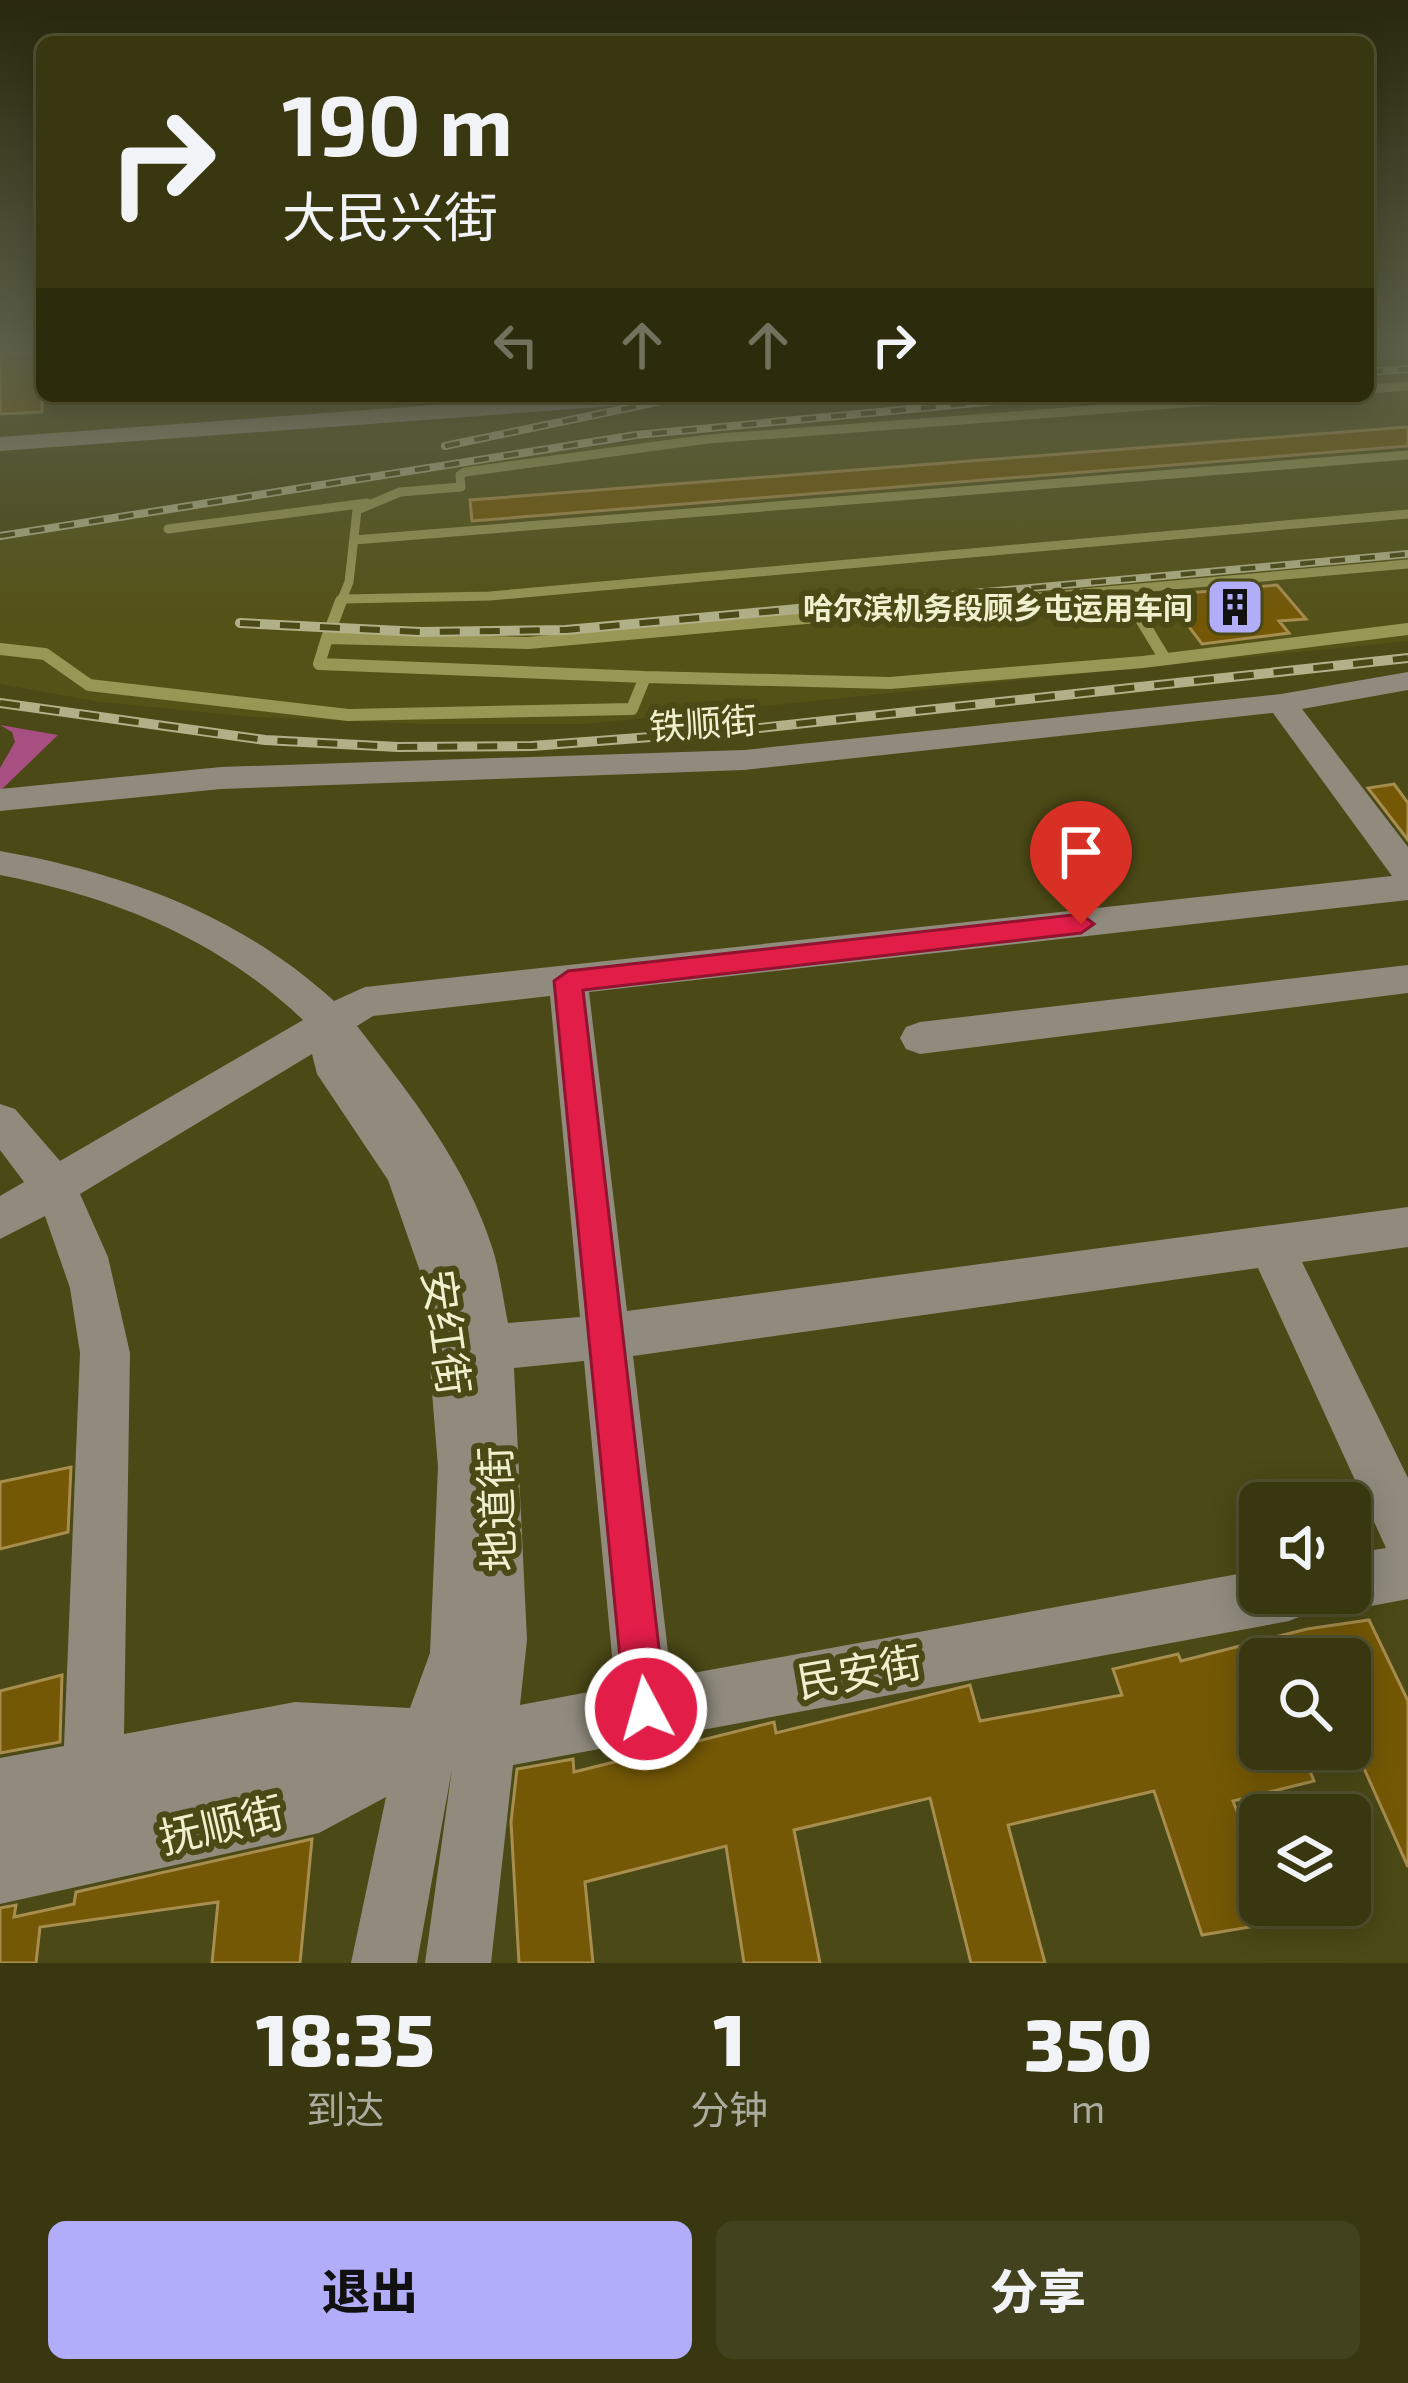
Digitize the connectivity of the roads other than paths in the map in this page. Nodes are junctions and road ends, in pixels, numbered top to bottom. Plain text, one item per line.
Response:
1 (33, 439) edge
2 (38, 439) edge
3 (49, 439) edge
4 (713, 439) edge
5 (3, 441) edge
6 (1408, 455) edge
7 (367, 503) junction
8 (1408, 514) edge
9 (168, 529) dead end
10 (354, 540) junction
11 (1408, 564) edge
12 (1123, 590) junction
13 (343, 599) junction
14 (1408, 628) edge
15 (327, 638) junction
16 (0, 650) edge
17 (1165, 659) junction
18 (644, 677) junction
19 (1408, 681) edge
20 (1281, 703) junction
21 (0, 800) edge
22 (0, 863) edge
23 (1408, 872) edge
24 (1408, 887) edge
25 (1408, 979) edge
26 (568, 981) junction
27 (332, 1022) junction
28 (920, 1038) dead end
29 (0, 1121) edge
30 (52, 1188) junction
31 (0, 1219) edge
32 (1408, 1226) edge
33 (1271, 1245) junction
34 (604, 1336) junction
35 (488, 1348) junction
36 (1408, 1536) edge
37 (1408, 1572) edge
38 (1371, 1578) edge
39 (1239, 1602) edge
40 (646, 1709) junction
41 (455, 1740) junction
42 (93, 1768) junction
43 (0, 1788) edge
44 (0, 1831) edge
45 (0, 1873) edge
46 (384, 1963) edge
47 (458, 1963) edge

1 - 5 main road
2 - 5 main road
3 - 5 main road
4 - 7 lane
6 - 10 lane
7 - 9 lane
7 - 10 lane
8 - 13 lane
10 - 13 lane
11 - 12 lane
12 - 15 lane
12 - 17 lane
13 - 15 lane
14 - 17 lane
15 - 18 lane
16 - 18 lane
17 - 18 lane
19 - 20 main road, 铁顺街
20 - 21 main road, 铁顺街
20 - 23 main road
22 - 27 main road
24 - 26 main road
25 - 28 main road
26 - 27 main road
26 - 34 main road
27 - 30 main road
27 - 35 main road, 地道街
27 - 41 main road, 安红街
29 - 30 main road
30 - 31 main road
30 - 42 main road
32 - 33 main road
33 - 34 main road
33 - 36 main road
34 - 35 main road
34 - 40 main road
35 - 41 main road, 地道街
37 - 38 main road
39 - 40 main road, 民安街
40 - 41 main road, 民安街
41 - 42 main road, 抚顺街
41 - 44 main road, 抚顺街
41 - 45 main road, 抚顺街
41 - 46 main road, 安红街
41 - 47 main road, 地道街
42 - 43 main road, 抚顺街

